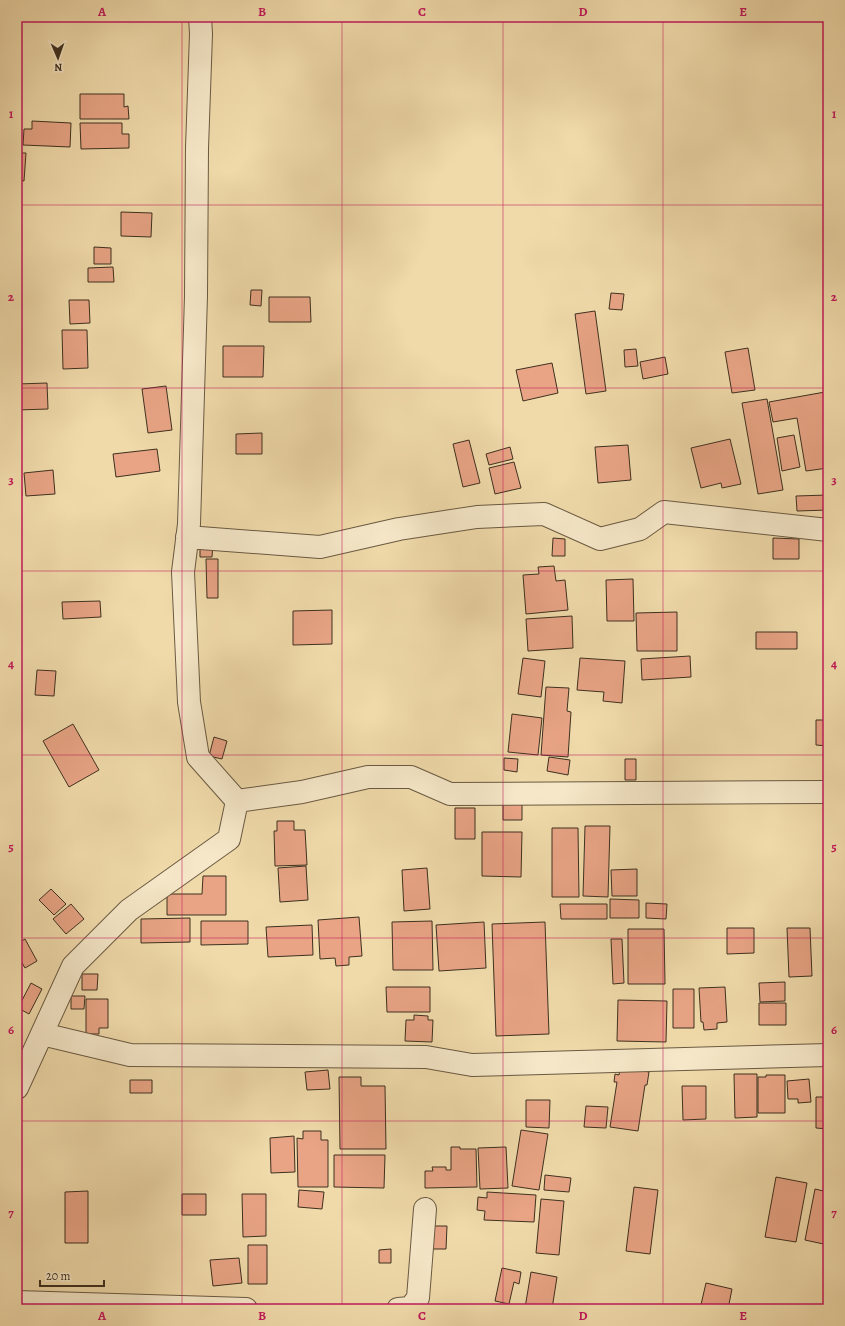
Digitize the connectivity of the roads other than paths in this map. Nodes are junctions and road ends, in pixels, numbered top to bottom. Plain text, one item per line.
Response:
1 (200, 17) edge
2 (828, 530) edge
3 (188, 537) junction
4 (828, 792) edge
5 (237, 801) junction
6 (42, 1034) junction
7 (828, 1055) edge
8 (17, 1088) edge
9 (425, 1209) dead end
10 (17, 1302) edge
11 (246, 1309) edge
12 (398, 1309) edge

1 - 3 street
2 - 3 street
3 - 5 street
4 - 5 street
5 - 6 street
6 - 7 street
6 - 8 street
9 - 12 street
10 - 11 street

